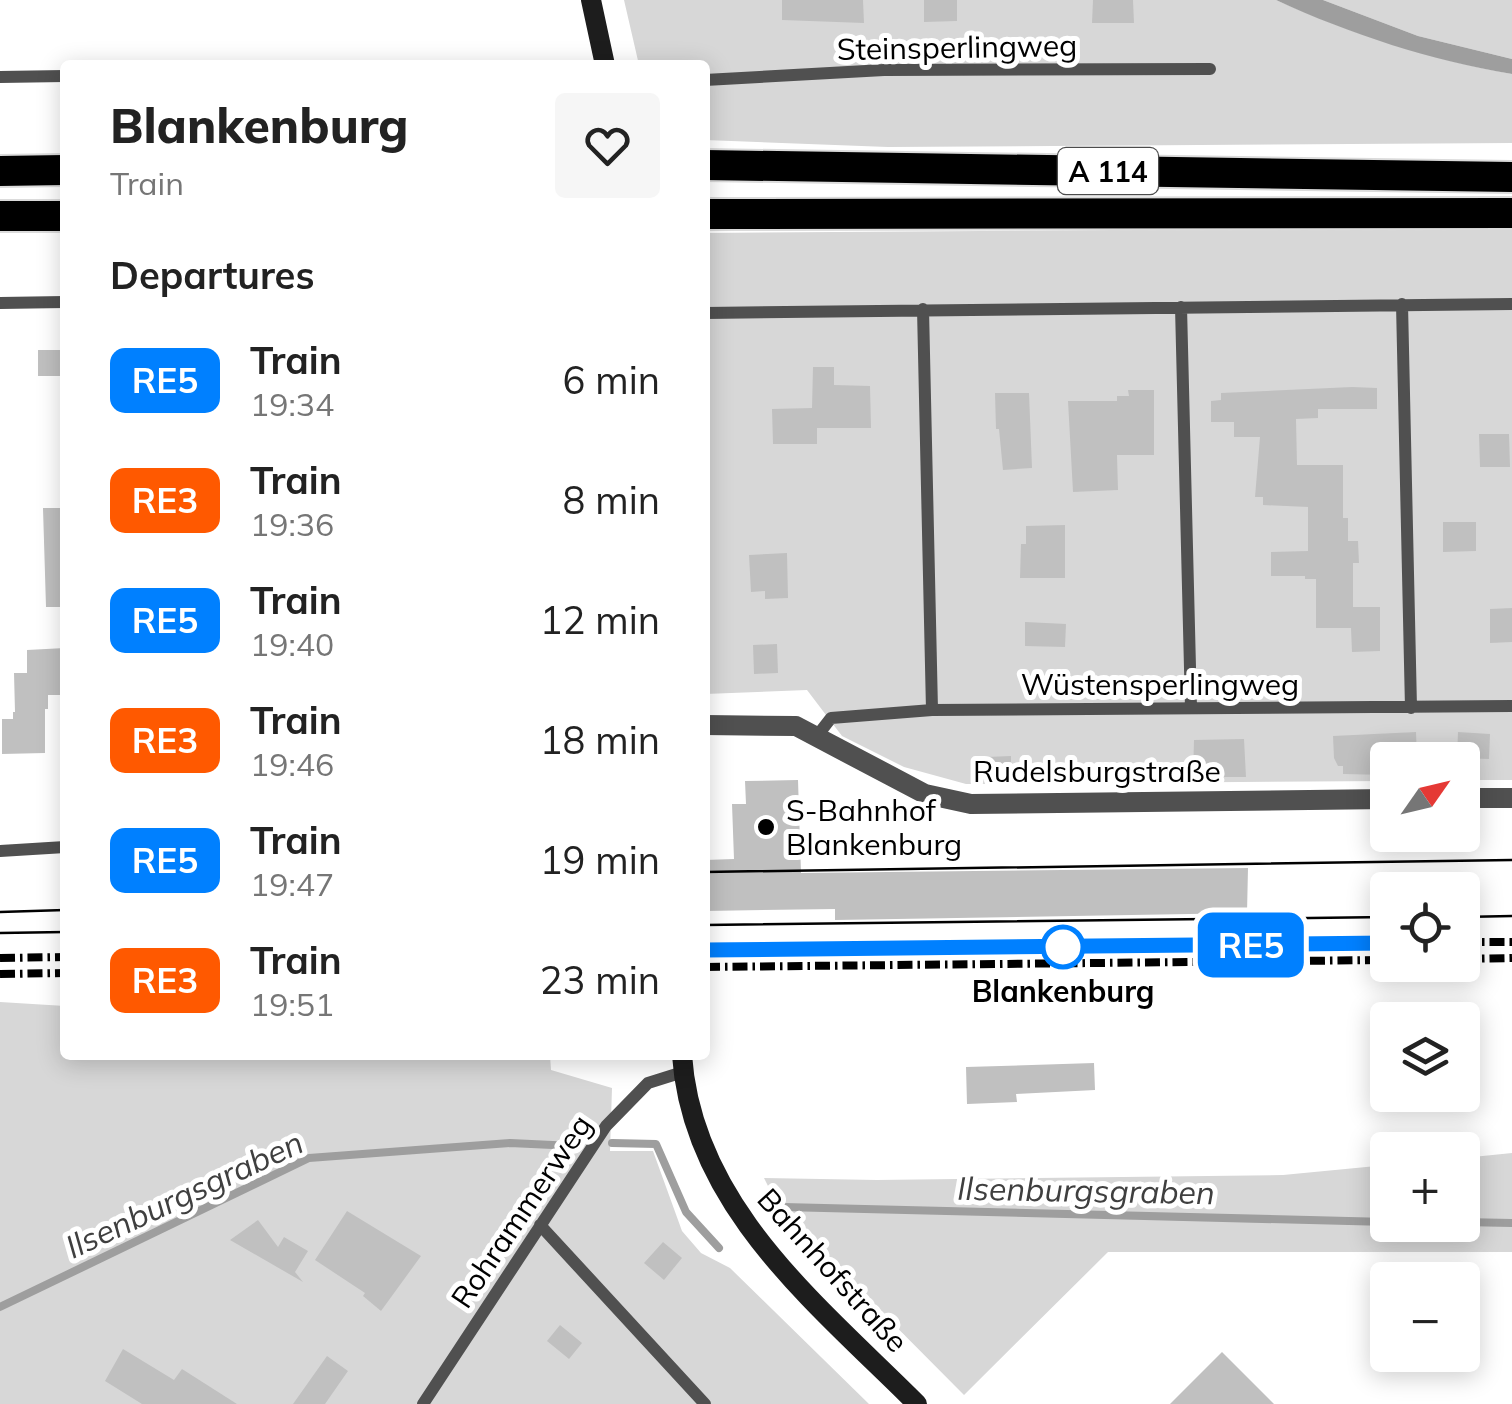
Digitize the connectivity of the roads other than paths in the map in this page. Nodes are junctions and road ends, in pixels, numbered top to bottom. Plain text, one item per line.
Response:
1 (592, 0) edge
2 (604, 60) edge
3 (1210, 69) dead end
4 (60, 76) edge
5 (0, 77) edge
6 (710, 80) edge
7 (710, 165) edge
8 (0, 170) edge
9 (60, 170) edge
10 (1512, 177) edge
11 (1512, 213) edge
12 (710, 214) edge
13 (0, 216) edge
14 (60, 216) edge
15 (60, 302) edge
16 (0, 304) edge
17 (1402, 304) junction
18 (1512, 304) edge
19 (1181, 307) junction
20 (923, 308) junction
21 (710, 313) edge
22 (1512, 706) edge
23 (1192, 708) junction
24 (1411, 708) junction
25 (932, 710) junction
26 (710, 725) edge
27 (816, 736) junction
28 (1480, 798) edge
29 (1512, 798) edge
30 (1370, 799) edge
31 (60, 848) edge
32 (0, 850) edge
33 (682, 1063) edge
34 (540, 1226) junction
35 (423, 1404) edge
36 (705, 1404) edge
37 (917, 1404) edge

1 - 2 main road
3 - 6 lane, Steinsperlingweg
4 - 5 lane
7 - 10 highway, A 114
8 - 9 highway
11 - 12 highway, A 114
13 - 14 highway
15 - 16 lane
17 - 18 lane
17 - 19 lane
17 - 24 lane
19 - 20 lane
19 - 23 lane
20 - 21 lane
20 - 25 lane
22 - 24 lane, Wüstensperlingweg
23 - 24 lane, Wüstensperlingweg
23 - 25 lane, Wüstensperlingweg
25 - 27 lane, Wüstensperlingweg
26 - 27 street, Rudelsburgstraße
27 - 30 street, Rudelsburgstraße
28 - 29 street
31 - 32 lane
33 - 34 lane, Rohrammerweg
33 - 37 main road, Bahnhofstraße
34 - 35 lane, Rohrammerweg
34 - 36 lane

